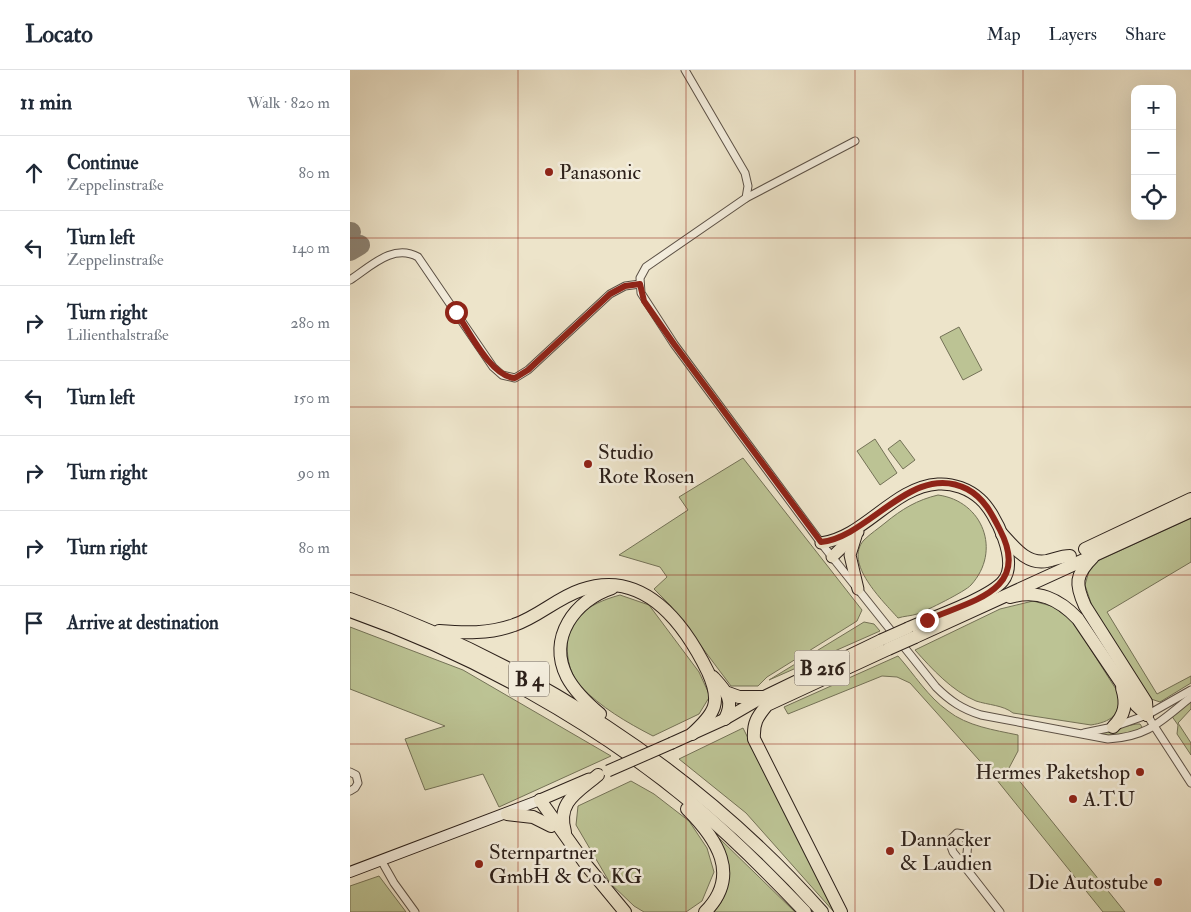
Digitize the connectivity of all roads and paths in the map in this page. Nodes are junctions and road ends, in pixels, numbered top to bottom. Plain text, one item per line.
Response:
1 (685, 70) edge
2 (855, 141) dead end
3 (746, 198) junction
4 (350, 280) edge
5 (640, 284) junction
6 (1191, 499) edge
7 (1191, 511) edge
8 (880, 512) junction
9 (858, 532) junction
10 (1002, 534) junction
11 (821, 542) junction
12 (1098, 552) junction
13 (1070, 556) junction
14 (832, 557) junction
15 (620, 586) junction
16 (858, 589) junction
17 (992, 595) junction
18 (350, 598) edge
19 (350, 611) edge
20 (432, 631) junction
21 (705, 668) junction
22 (1122, 683) junction
23 (1191, 690) edge
24 (728, 693) junction
25 (1191, 697) edge
26 (765, 701) junction
27 (1147, 715) junction
28 (726, 719) junction
29 (1154, 726) junction
30 (1113, 727) junction
31 (692, 734) junction
32 (1082, 734) junction
33 (621, 735) junction
34 (649, 770) junction
35 (350, 772) edge
36 (603, 773) junction
37 (1191, 783) edge
38 (350, 791) edge
39 (540, 800) junction
40 (504, 815) junction
41 (551, 826) junction
42 (566, 837) junction
43 (381, 860) junction
44 (964, 867) dead end
45 (350, 872) edge
46 (415, 912) edge
47 (618, 912) edge
48 (625, 912) edge
49 (705, 912) edge
50 (805, 912) edge
51 (822, 912) edge
52 (841, 912) edge
53 (1000, 912) edge

1 - 3 street
2 - 3 street
3 - 5 street
4 - 5 street
5 - 11 street
6 - 13 highway, B 216
7 - 12 highway, B 216
8 - 9 main road
8 - 10 main road
8 - 11 main road
9 - 14 main road
9 - 16 main road
10 - 13 highway
10 - 17 main road
11 - 14 street
12 - 17 highway, B 216
12 - 27 highway
13 - 17 highway, B 216
14 - 16 street
15 - 20 highway
15 - 21 highway
15 - 33 highway
16 - 32 street
17 - 22 highway
17 - 26 highway, B 216, bridge
18 - 20 highway, B 4
19 - 34 highway, B 4
20 - 33 highway, B 4
21 - 24 highway
21 - 31 highway
22 - 27 highway
22 - 30 highway
23 - 27 street
24 - 26 highway
24 - 28 highway
25 - 29 street
26 - 28 main road, B 216
26 - 52 highway
27 - 29 street
27 - 30 street
28 - 31 main road, B 216
29 - 32 street
29 - 37 street
30 - 32 street
31 - 36 main road, B 216, bridge
33 - 51 highway, B 4
34 - 49 highway
34 - 50 highway, B 4
35 - 38 street
36 - 39 main road, B 216
36 - 42 highway
39 - 40 main road, B 216
39 - 41 highway
39 - 42 highway
40 - 41 highway
40 - 43 main road
41 - 47 highway
42 - 48 highway
43 - 45 main road
43 - 46 street
44 - 53 street

